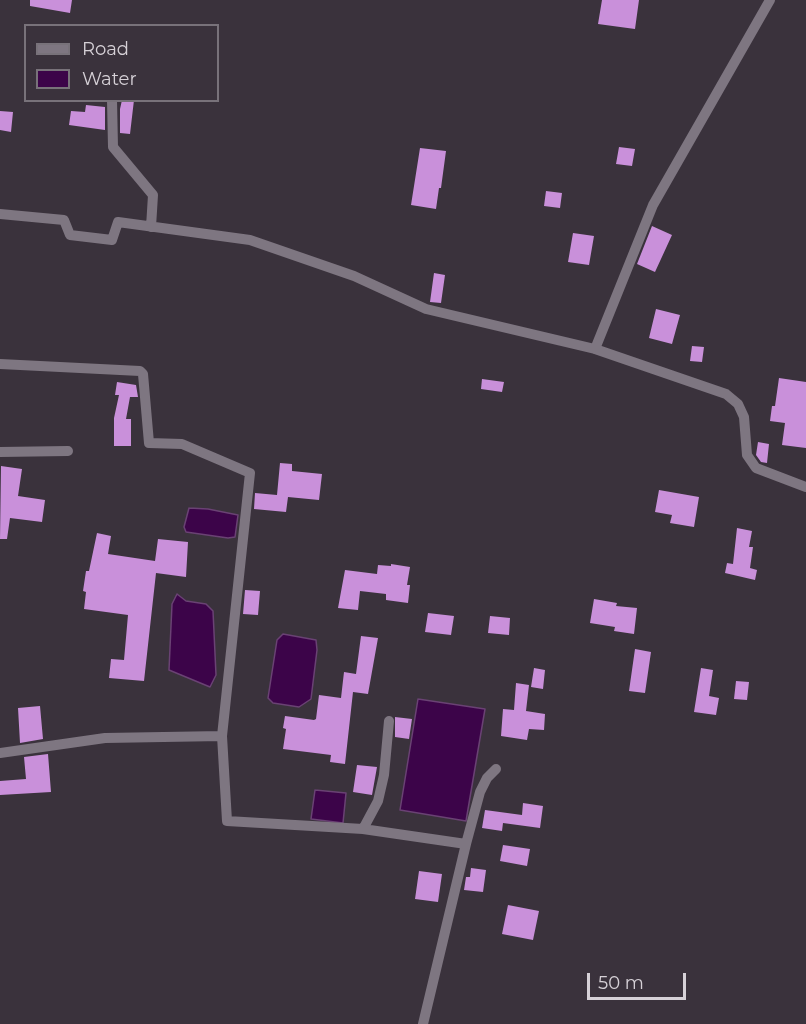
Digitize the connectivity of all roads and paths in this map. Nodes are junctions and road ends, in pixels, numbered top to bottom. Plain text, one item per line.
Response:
1 (770, 0) edge
2 (112, 102) edge
3 (0, 214) edge
4 (151, 227) junction
5 (595, 349) junction
6 (0, 364) edge
7 (68, 451) dead end
8 (0, 452) edge
9 (806, 488) edge
10 (389, 721) dead end
11 (222, 736) junction
12 (0, 753) edge
13 (496, 769) dead end
14 (363, 829) junction
15 (466, 844) junction
16 (423, 1024) edge

1 - 5 street
2 - 4 street
3 - 4 street
4 - 5 street
5 - 9 street
6 - 11 street
7 - 8 street
10 - 14 street
11 - 12 street
11 - 14 street
13 - 15 street
14 - 15 street
15 - 16 street

